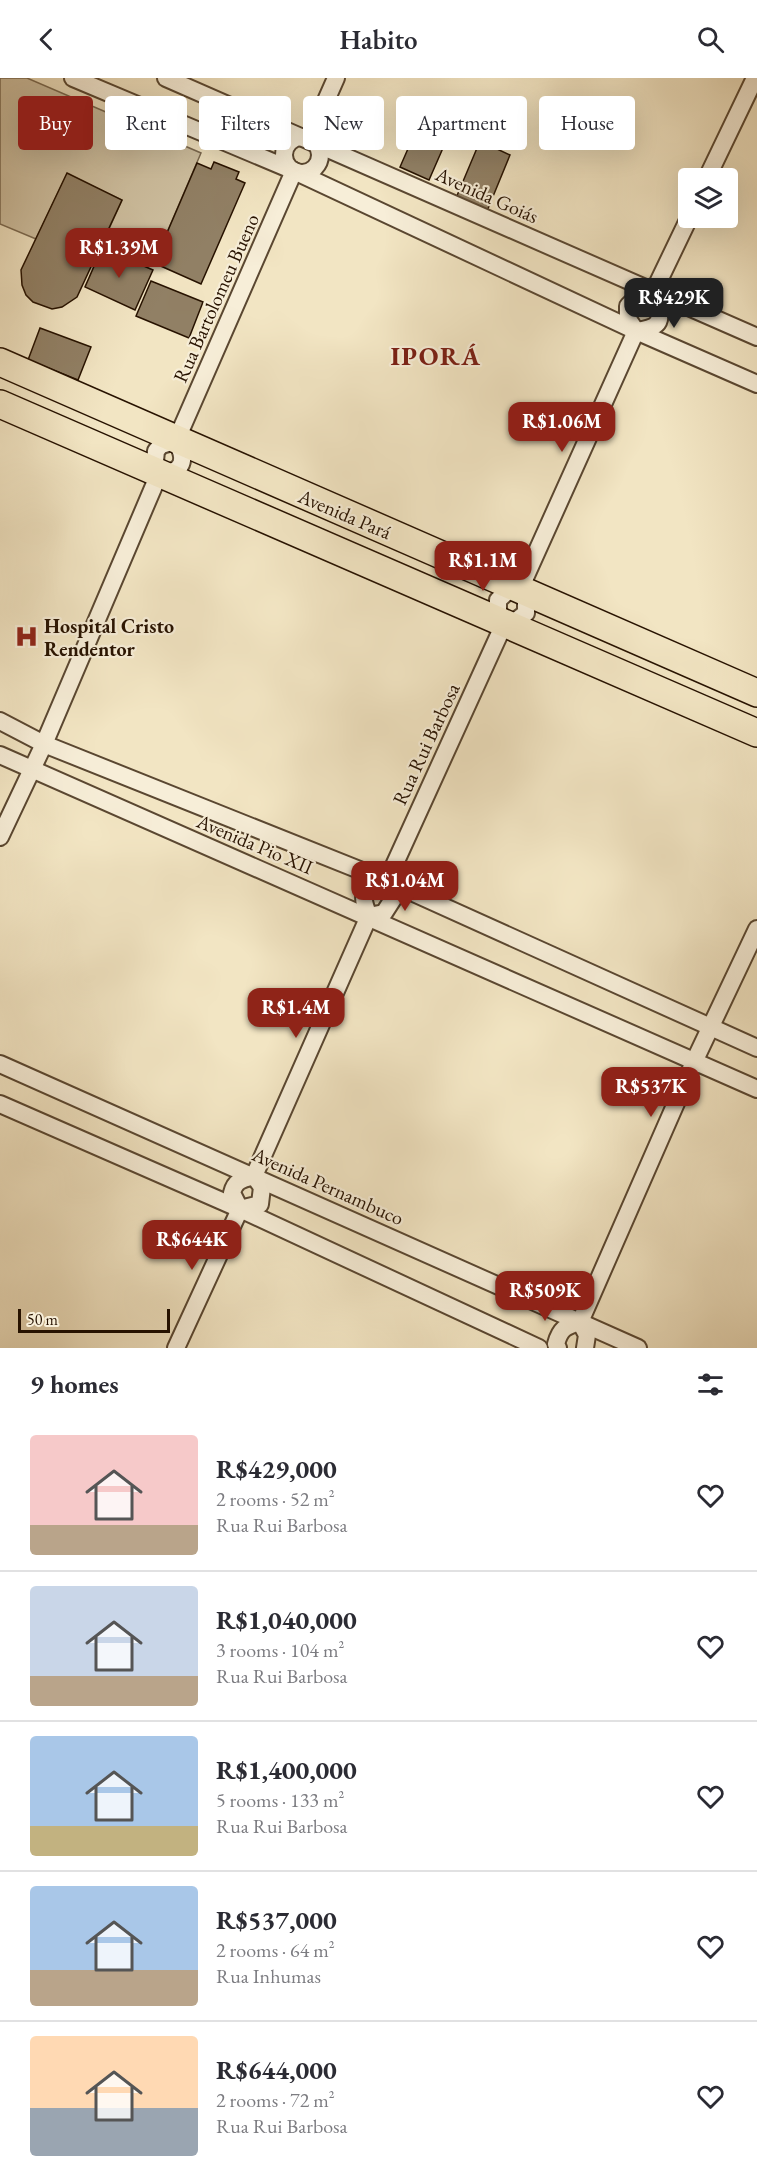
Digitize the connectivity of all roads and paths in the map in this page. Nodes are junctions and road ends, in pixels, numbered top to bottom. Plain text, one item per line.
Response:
1 (73, 78) edge
2 (166, 78) edge
3 (336, 78) edge
4 (755, 78) edge
5 (328, 96) edge
6 (303, 136) edge
7 (303, 138) edge
8 (318, 150) edge
9 (334, 150) edge
10 (712, 168) edge
11 (294, 171) junction
12 (684, 228) edge
13 (654, 291) junction
14 (636, 331) junction
15 (757, 337) edge
16 (0, 362) edge
17 (757, 384) edge
18 (0, 404) edge
19 (176, 441) junction
20 (159, 474) junction
21 (520, 589) junction
22 (504, 624) junction
23 (757, 693) edge
24 (0, 721) edge
25 (757, 733) edge
26 (44, 744) junction
27 (0, 755) edge
28 (30, 769) junction
29 (0, 837) edge
30 (387, 881) junction
31 (369, 916) junction
32 (757, 929) edge
33 (711, 1028) junction
34 (757, 1048) edge
35 (694, 1062) junction
36 (0, 1064) edge
37 (757, 1089) edge
38 (0, 1104) edge
39 (254, 1176) junction
40 (240, 1209) junction
41 (580, 1322) junction
42 (176, 1348) edge
43 (539, 1348) edge
44 (558, 1348) edge
45 (585, 1348) edge
46 (638, 1348) edge

1 - 11 street
2 - 6 street, Avenida Goiás
3 - 5 street
4 - 10 street
7 - 11 street
8 - 11 street
9 - 13 street, Avenida Goiás
11 - 14 street
11 - 19 street, Rua Bartolomeu Bueno
12 - 13 street
13 - 14 street
13 - 14 street
13 - 15 street, Avenida Goiás
14 - 17 street
14 - 21 street, Rua Rui Barbosa
16 - 19 main road, Avenida Pará
18 - 20 main road, Avenida Pará
19 - 20 street, Rua Bartolomeu Bueno
19 - 20 street, Rua Bartolomeu Bueno
19 - 21 main road, Avenida Pará
20 - 22 main road, Avenida Pará
20 - 26 street, Rua Bartolomeu Bueno
21 - 22 street, Rua Rui Barbosa
21 - 22 street, Rua Rui Barbosa
21 - 23 main road, Avenida Pará
22 - 25 main road, Avenida Pará
22 - 30 street, Rua Rui Barbosa
24 - 26 street, Avenida Pio XII
26 - 28 street, Rua Bartolomeu Bueno
26 - 30 street, Avenida Pio XII
27 - 28 street, Avenida Pio XII
28 - 29 street, Rua Bartolomeu Bueno
28 - 31 street, Avenida Pio XII
30 - 31 street, Rua Rui Barbosa
30 - 31 street
30 - 33 street, Avenida Pio XII
31 - 35 street, Avenida Pio XII
31 - 39 street
32 - 33 street
33 - 34 street, Avenida Pio XII
33 - 35 street
35 - 37 street, Avenida Pio XII
35 - 41 street
36 - 39 street, Avenida Pernambuco
38 - 40 street
39 - 40 street
39 - 40 street
39 - 41 street, Avenida Pernambuco
40 - 42 street
40 - 43 street
41 - 44 street
41 - 45 street
41 - 46 street, Avenida Pernambuco

